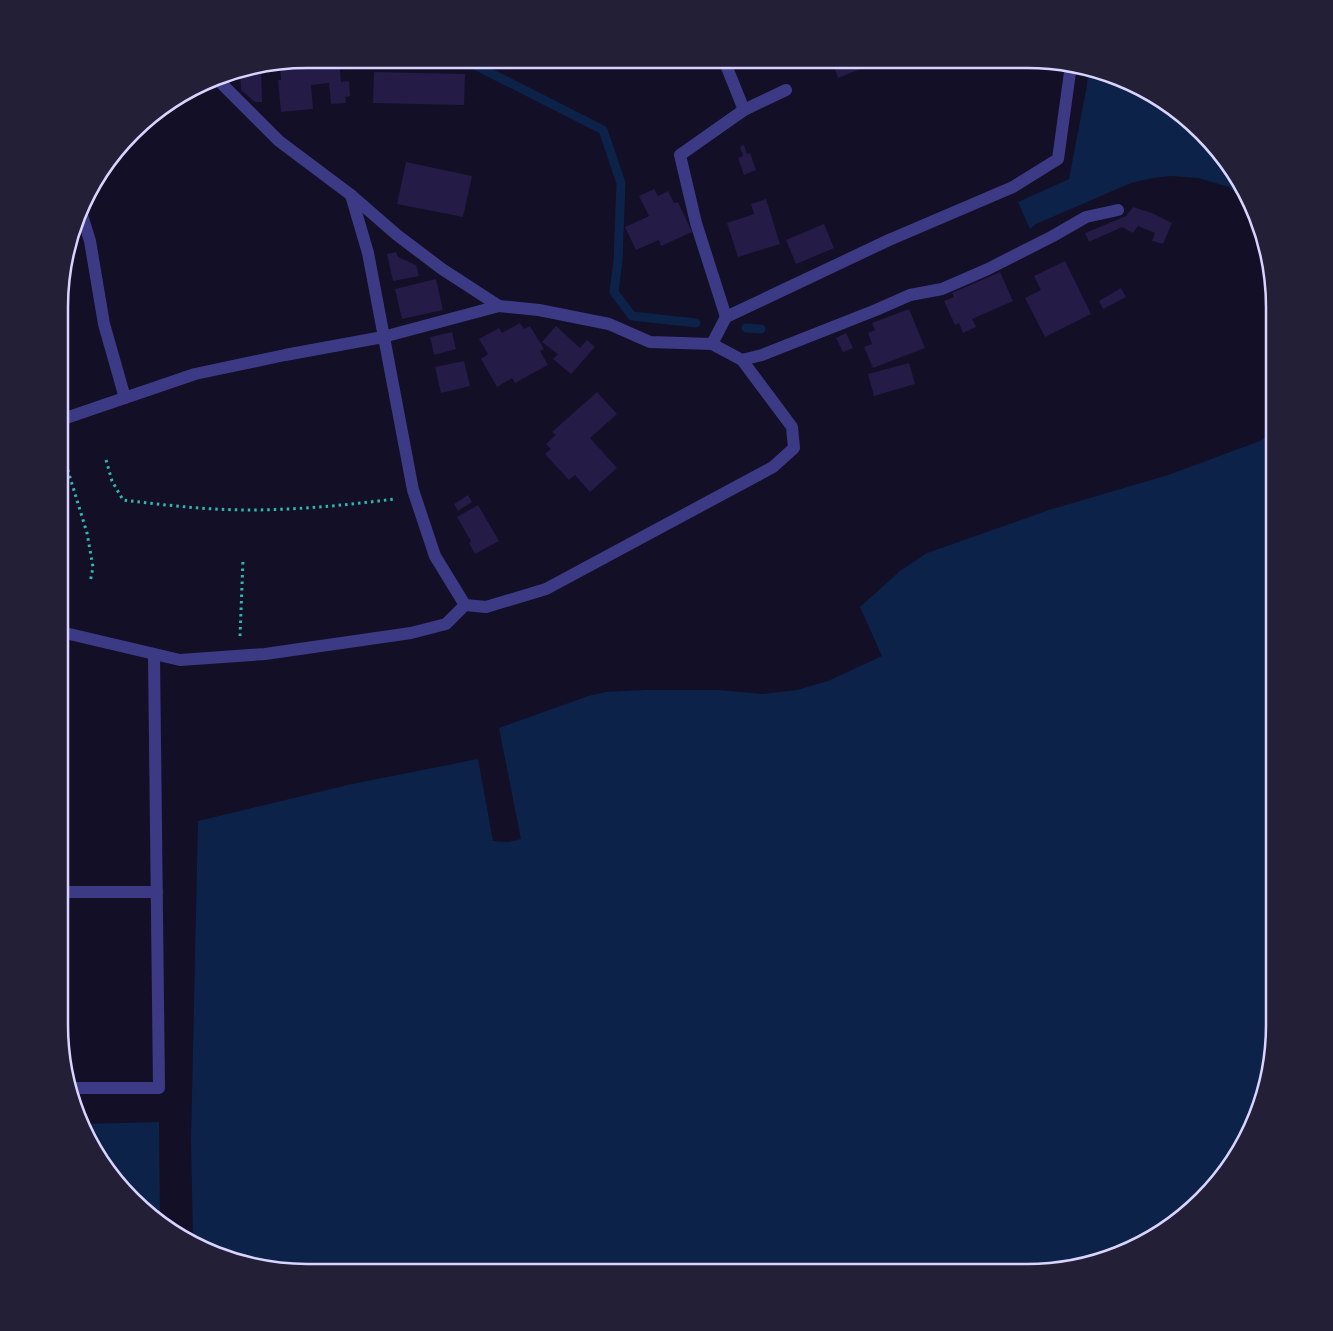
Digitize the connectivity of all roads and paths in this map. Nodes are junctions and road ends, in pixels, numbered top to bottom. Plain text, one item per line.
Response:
1 (727, 68) edge
2 (1070, 72) edge
3 (221, 83) edge
4 (786, 90) dead end
5 (744, 110) junction
6 (351, 195) junction
7 (1118, 210) dead end
8 (84, 221) edge
9 (499, 306) junction
10 (726, 316) junction
11 (383, 337) junction
12 (712, 344) junction
13 (742, 360) junction
14 (125, 398) junction
15 (68, 417) edge
16 (106, 460) dead end
17 (68, 471) edge
18 (415, 496) junction
19 (243, 560) dead end
20 (90, 582) dead end
21 (465, 605) junction
22 (68, 634) edge
23 (154, 655) junction
24 (239, 656) junction
25 (68, 892) edge
26 (157, 892) junction
27 (77, 1088) edge

1 - 5 street
2 - 10 street
3 - 6 street
4 - 5 street
5 - 10 street
6 - 9 street
6 - 11 street
7 - 13 street
8 - 14 street
9 - 11 street
9 - 12 street
10 - 12 street
11 - 14 street
11 - 18 street
12 - 13 street
13 - 21 street
14 - 15 street
16 - 18 path
17 - 20 path
18 - 21 street
19 - 24 path
21 - 24 street
22 - 23 street
23 - 24 street
23 - 26 street
25 - 26 street
26 - 27 street

